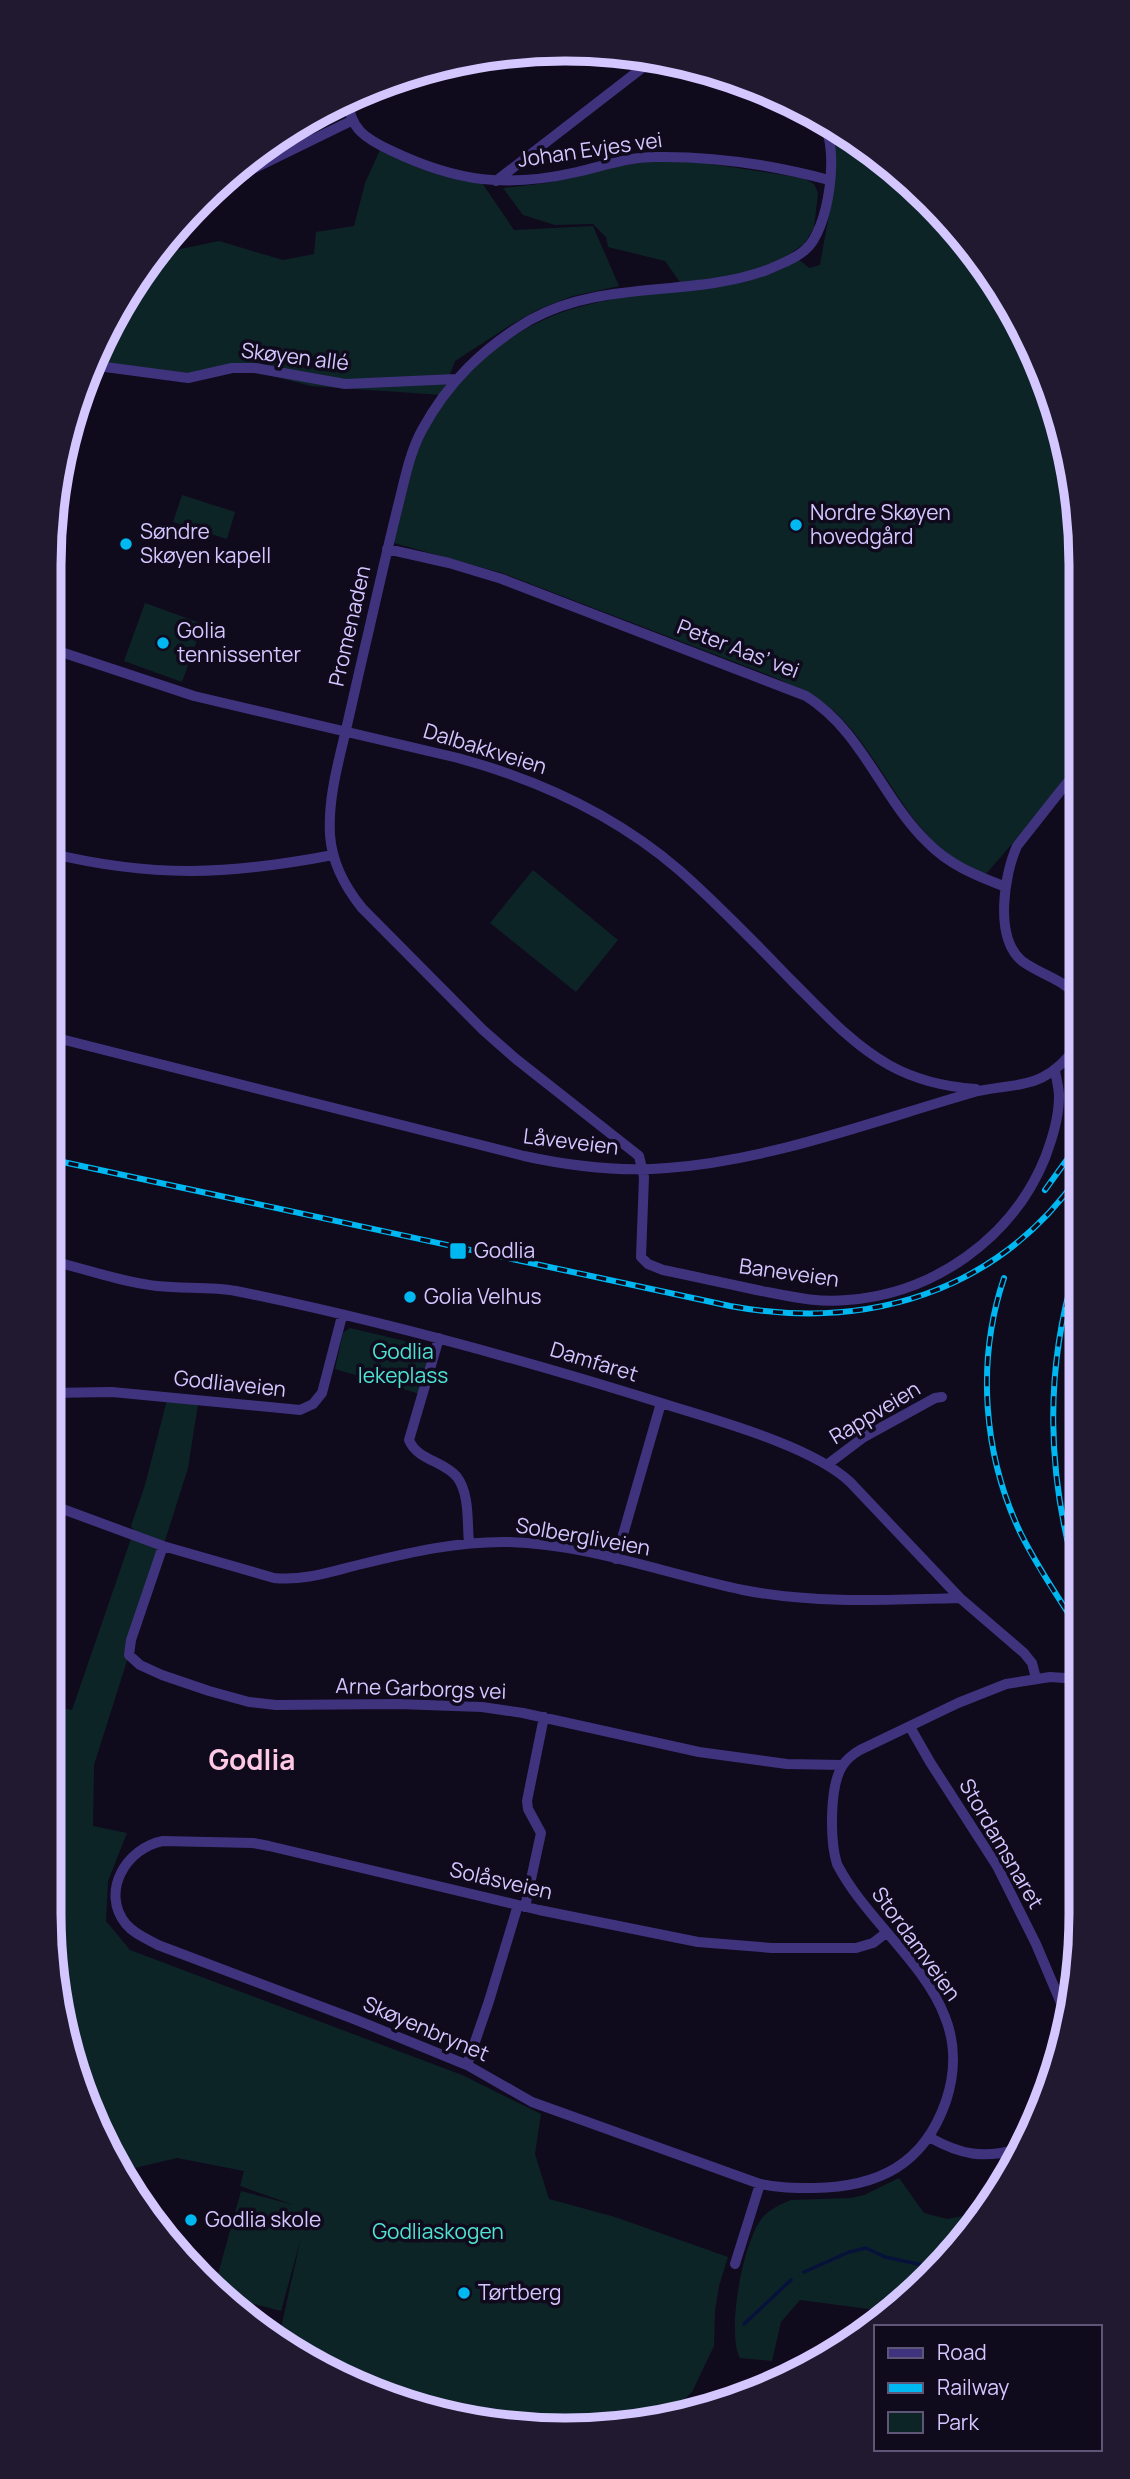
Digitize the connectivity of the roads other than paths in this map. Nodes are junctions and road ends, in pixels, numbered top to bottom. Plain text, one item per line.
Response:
1 (642, 68) edge
2 (348, 110) edge
3 (351, 121) junction
4 (829, 136) edge
5 (254, 169) edge
6 (829, 180) junction
7 (496, 181) junction
8 (102, 367) edge
9 (456, 379) junction
10 (387, 549) junction
11 (61, 652) edge
12 (345, 731) junction
13 (1069, 780) edge
14 (333, 855) junction
15 (61, 856) edge
16 (1006, 887) junction
17 (1069, 989) edge
18 (61, 1039) edge
19 (1069, 1055) edge
20 (1055, 1070) junction
21 (986, 1089) junction
22 (643, 1169) junction
23 (61, 1263) edge
24 (342, 1316) junction
25 (439, 1338) junction
26 (61, 1394) edge
27 (942, 1397) dead end
28 (661, 1403) junction
29 (828, 1464) junction
30 (61, 1508) edge
31 (469, 1544) junction
32 (163, 1546) junction
33 (616, 1559) junction
34 (960, 1598) junction
35 (1036, 1678) junction
36 (1069, 1679) edge
37 (544, 1717) junction
38 (910, 1727) junction
39 (843, 1765) junction
40 (119, 1876) joint
41 (522, 1906) junction
42 (886, 1933) junction
43 (1061, 2002) edge
44 (467, 2065) junction
45 (929, 2137) junction
46 (1010, 2150) edge
47 (760, 2185) junction
48 (735, 2264) dead end

1 - 7 street
2 - 3 street
3 - 5 street
3 - 7 street, Johan Evjes vei
4 - 6 street
6 - 7 street, Johan Evjes vei
6 - 9 street, Promenaden
8 - 9 street, Skøyen allé
9 - 10 street, Promenaden
10 - 12 street, Promenaden
10 - 16 street, Peter Aas’ vei
11 - 12 street, Dalbakkveien
12 - 14 street, Promenaden
12 - 21 street, Dalbakkveien
13 - 16 street
14 - 15 street
14 - 22 street, Promenaden
16 - 17 street
18 - 22 street, Låveveien
19 - 20 street, Låveveien
20 - 21 street, Låveveien
20 - 22 street, Baneveien
21 - 22 street, Låveveien
23 - 24 street, Damfaret
24 - 25 street, Damfaret
24 - 26 street, Godliaveien
25 - 28 street, Damfaret
25 - 31 street
27 - 29 street, Rappveien
28 - 29 street, Damfaret
28 - 33 street
29 - 34 street, Damfaret
30 - 32 street, Solbergliveien
31 - 32 street, Solbergliveien
31 - 33 street, Solbergliveien
32 - 37 street, Arne Garborgs vei
33 - 34 street, Solbergliveien
34 - 35 street, Damfaret
35 - 36 street
35 - 38 street
37 - 39 street, Arne Garborgs vei
37 - 41 street
38 - 39 street
38 - 43 street, Stordamsnaret
39 - 42 street, Stordamveien
40 - 41 street, Solåsveien
40 - 44 street, Skøyenbrynet
41 - 42 street, Solåsveien
41 - 44 street
42 - 45 street, Stordamveien
44 - 47 street, Skøyenbrynet
45 - 46 street
45 - 47 street, Stordamveien
47 - 48 street

